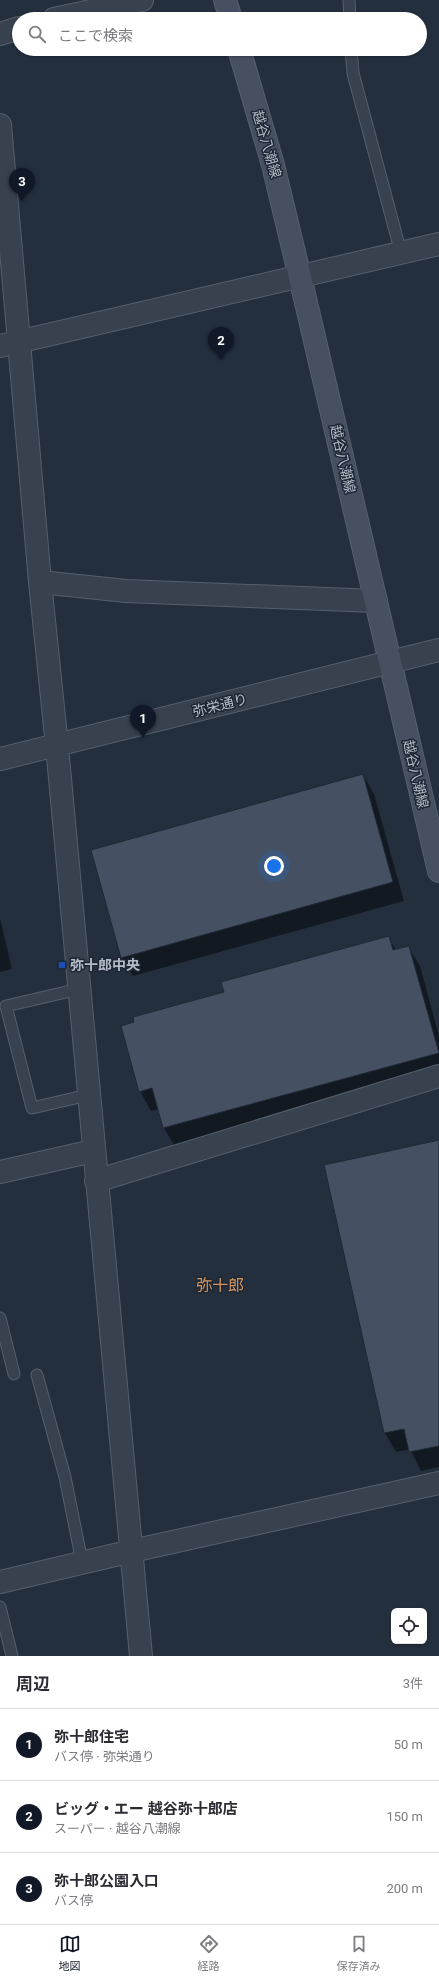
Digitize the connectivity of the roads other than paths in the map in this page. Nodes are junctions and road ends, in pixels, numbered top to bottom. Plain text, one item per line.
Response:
1 (142, 0) edge
2 (225, 0) edge
3 (349, 0) edge
4 (86, 12) edge
5 (229, 12) edge
6 (350, 12) edge
7 (12, 30) edge
8 (0, 34) edge
9 (241, 56) edge
10 (352, 56) edge
11 (0, 125) edge
12 (439, 244) edge
13 (401, 253) junction
14 (300, 277) junction
15 (10, 344) edge
16 (40, 582) junction
17 (376, 601) junction
18 (439, 650) edge
19 (390, 662) junction
20 (57, 746) junction
21 (0, 759) edge
22 (439, 871) edge
23 (79, 989) junction
24 (439, 1076) edge
25 (88, 1095) junction
26 (93, 1151) junction
27 (0, 1172) edge
28 (96, 1181) junction
29 (0, 1318) edge
30 (14, 1374) dead end
31 (37, 1375) dead end
32 (439, 1483) edge
33 (132, 1551) junction
34 (82, 1562) junction
35 (0, 1582) edge
36 (0, 1607) edge
37 (12, 1656) edge
38 (141, 1656) edge

1 - 4 street
2 - 5 main road
3 - 6 lane
7 - 8 street
9 - 14 main road, 越谷八潮線
10 - 13 lane
11 - 15 street
12 - 13 street
13 - 14 street
14 - 15 street
14 - 17 main road, 越谷八潮線
15 - 16 street
16 - 17 street
16 - 20 street
17 - 19 main road, 越谷八潮線
18 - 19 street, 弥栄通り
19 - 20 street, 弥栄通り
19 - 22 main road, 越谷八潮線
20 - 21 street, 弥栄通り
20 - 23 street
23 - 25 street
23 - 25 lane
24 - 28 street
25 - 26 street
26 - 27 street
26 - 28 street
28 - 33 street
29 - 30 lane
31 - 34 lane
32 - 33 street
33 - 34 street
33 - 38 street
34 - 35 street
36 - 37 lane

